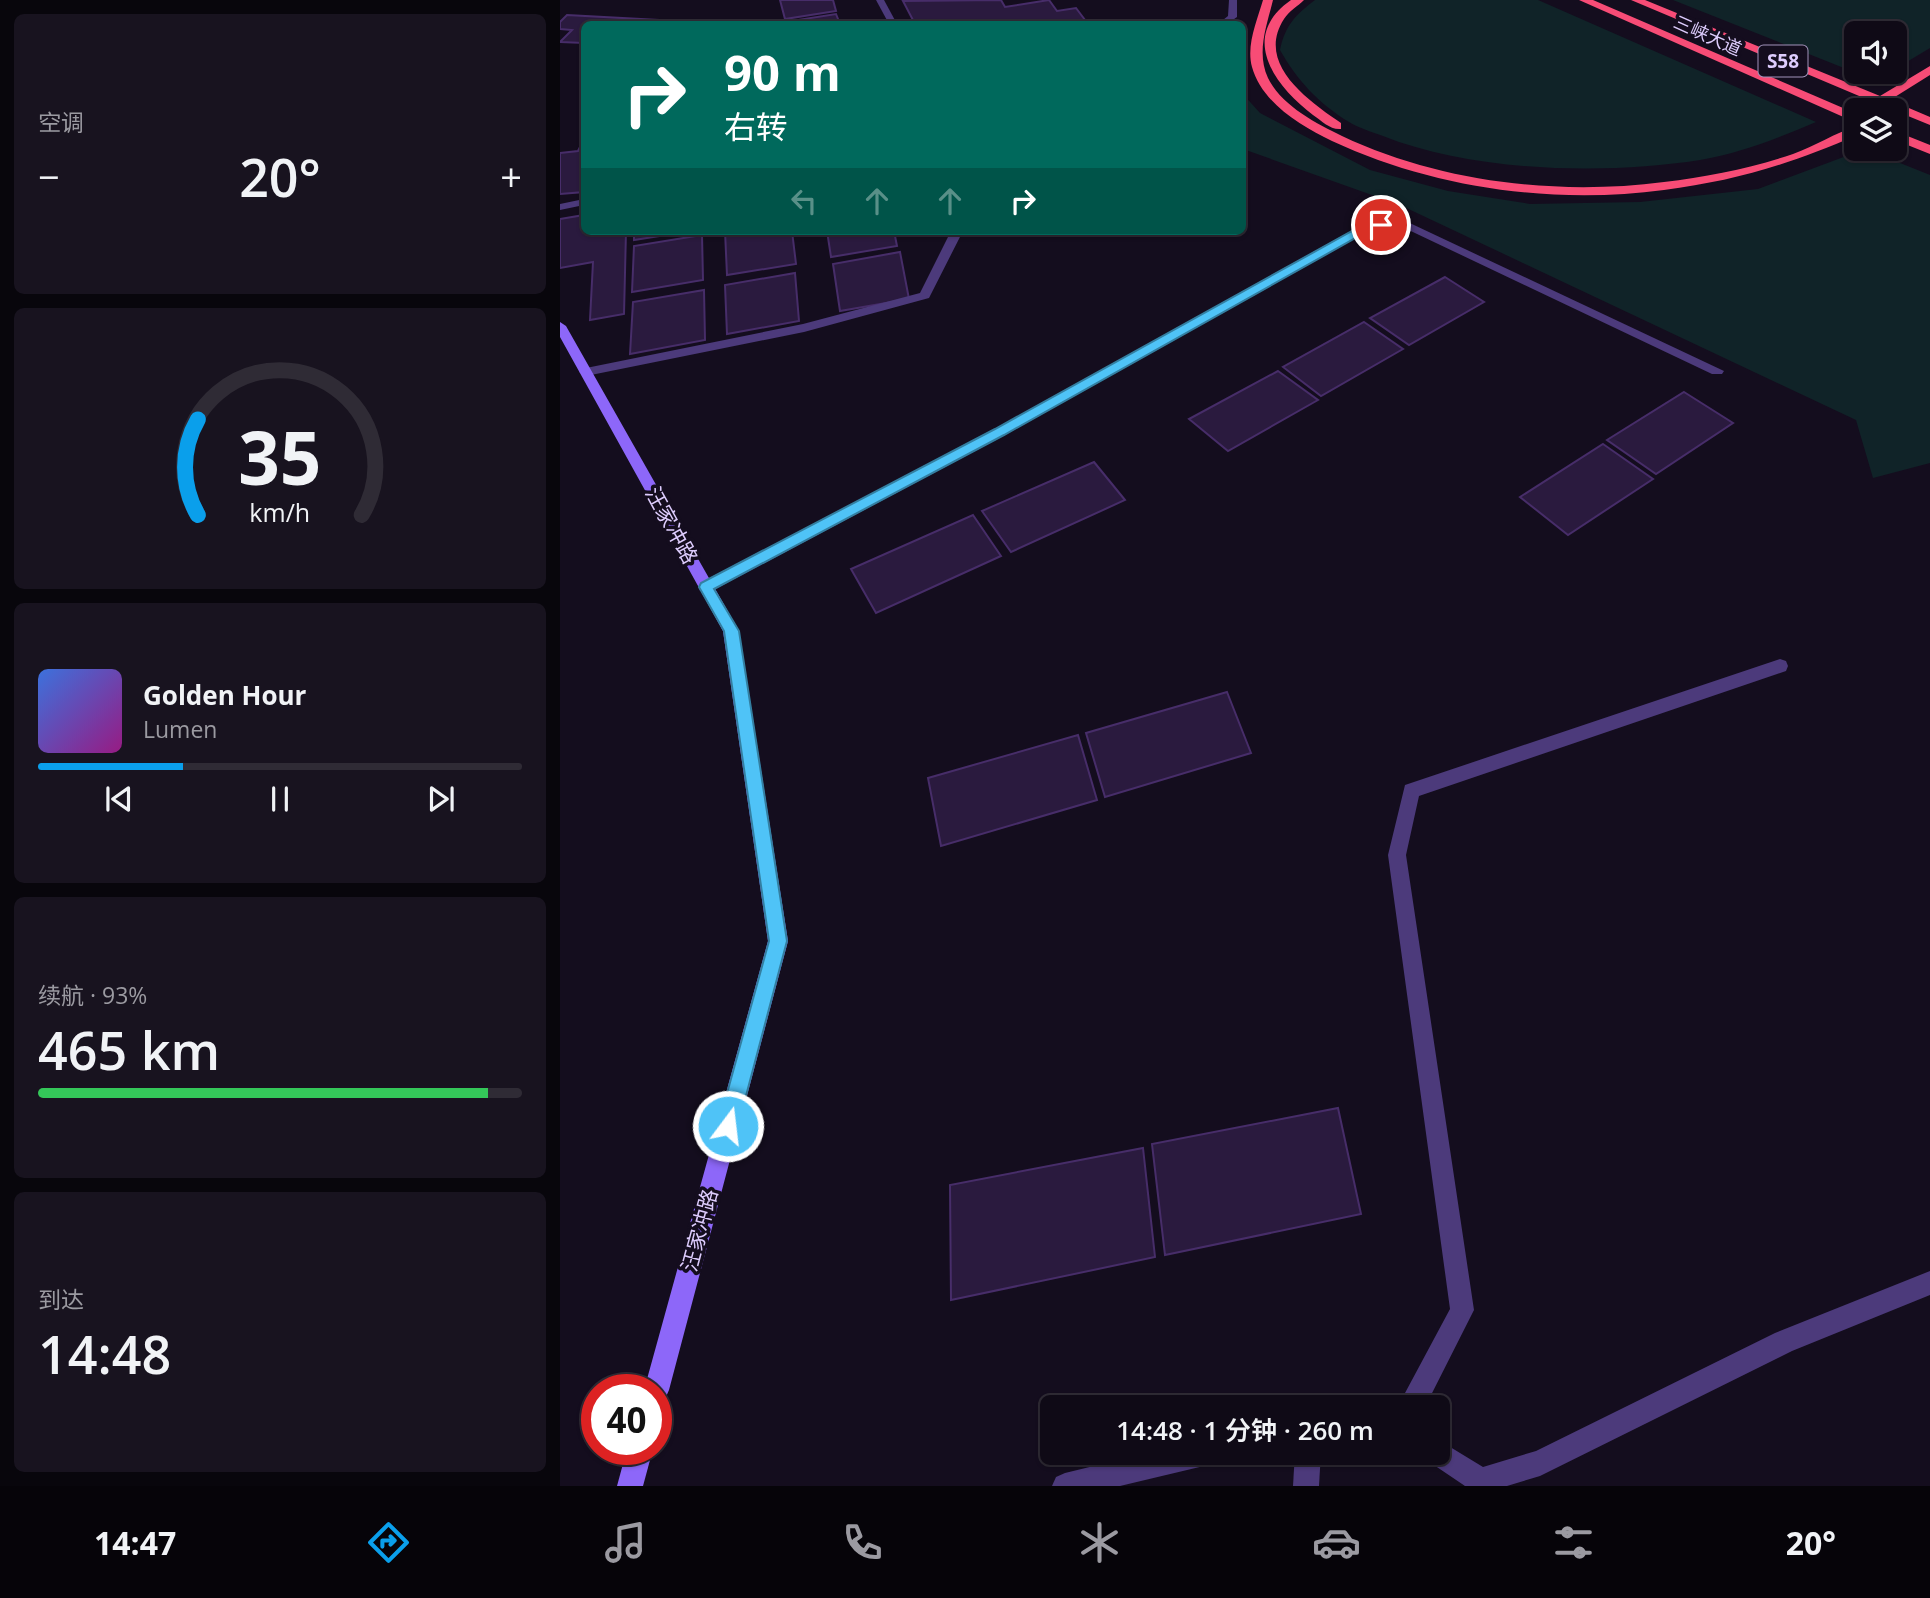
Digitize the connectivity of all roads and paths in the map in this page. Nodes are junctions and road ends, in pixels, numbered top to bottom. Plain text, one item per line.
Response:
1 (880, 0) edge
2 (1233, 0) edge
3 (1268, 0) edge
4 (1299, 0) edge
5 (1570, 0) edge
6 (1584, 0) edge
7 (1636, 0) edge
8 (1617, 14) junction
9 (891, 21) edge
10 (1226, 21) edge
11 (1930, 69) edge
12 (1916, 97) dead end
13 (1884, 98) edge
14 (1907, 102) edge
15 (1844, 110) edge
16 (1930, 121) edge
17 (1844, 122) edge
18 (1844, 136) edge
19 (1907, 140) edge
20 (1930, 150) edge
21 (581, 203) edge
22 (560, 207) edge
23 (955, 235) edge
24 (560, 326) edge
25 (1717, 371) dead end
26 (586, 372) junction
27 (706, 587) junction
28 (1780, 666) dead end
29 (1930, 1283) edge
30 (660, 1374) edge
31 (1415, 1395) edge
32 (1450, 1461) edge
33 (635, 1465) edge
34 (1153, 1465) edge
35 (1307, 1465) edge
36 (629, 1486) edge
37 (1065, 1486) edge
38 (1306, 1486) edge

1 - 9 lane
2 - 10 lane
3 - 18 highway
4 - 17 highway
5 - 8 highway
6 - 8 highway, 三峡大道 / S58
7 - 16 highway, 三峡大道 / S58
8 - 15 highway, 三峡大道 / S58
11 - 13 highway
12 - 14 highway
19 - 20 highway
21 - 22 lane
23 - 26 lane
24 - 26 street, 汪家冲路
25 - 27 lane
26 - 27 street, 汪家冲路
27 - 30 street, 汪家冲路
28 - 31 lane
29 - 32 lane
33 - 36 street
34 - 37 lane
35 - 38 lane

